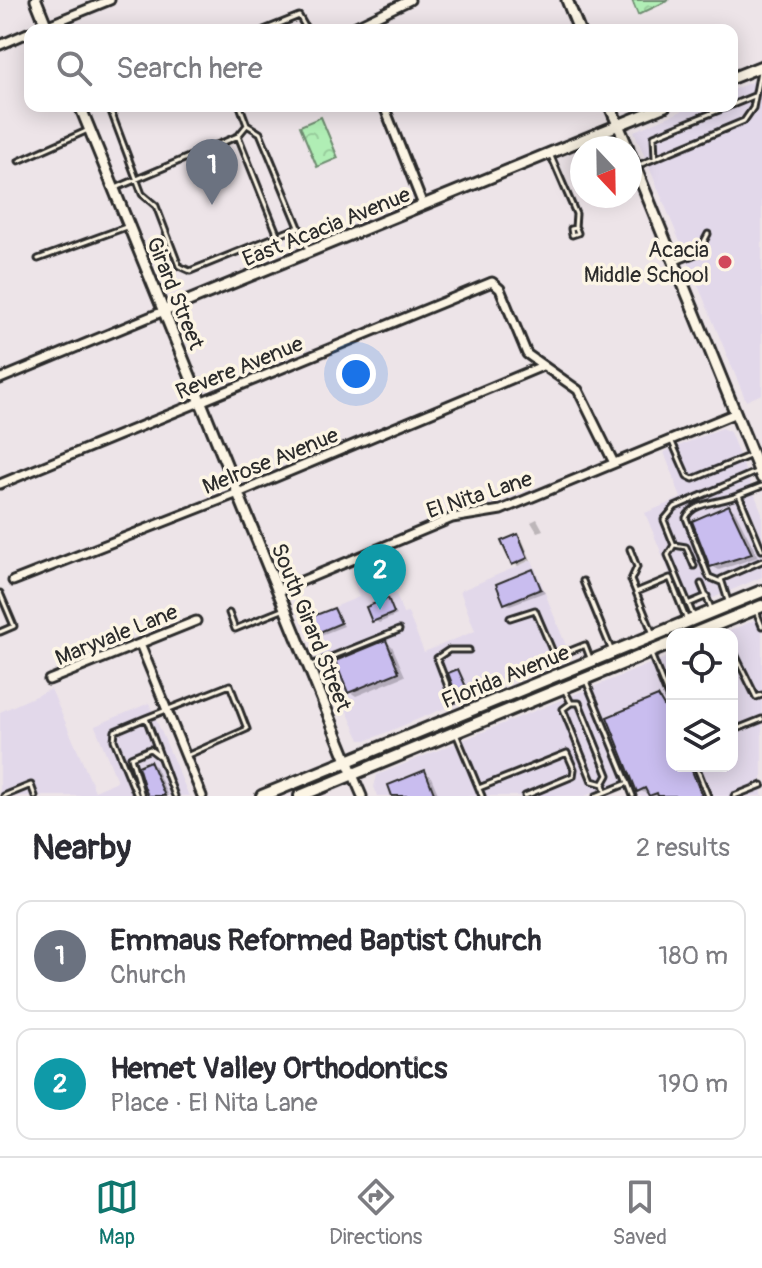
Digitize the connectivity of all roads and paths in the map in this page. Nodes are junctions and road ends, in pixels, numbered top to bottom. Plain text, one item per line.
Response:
1 (36, 0) edge
2 (110, 0) edge
3 (410, 0) edge
4 (567, 0) edge
5 (46, 24) edge
6 (57, 24) edge
7 (279, 24) edge
8 (304, 24) edge
9 (364, 24) edge
10 (577, 24) edge
11 (24, 35) edge
12 (0, 45) edge
13 (762, 66) edge
14 (738, 76) edge
15 (754, 96) junction
16 (738, 102) edge
17 (82, 112) edge
18 (111, 112) edge
19 (242, 112) edge
20 (386, 112) edge
21 (613, 112) edge
22 (650, 112) edge
23 (714, 112) edge
24 (247, 125) junction
25 (618, 125) junction
26 (90, 130) junction
27 (238, 136) junction
28 (623, 136) edge
29 (550, 153) junction
30 (655, 158) junction
31 (19, 161) dead end
32 (642, 163) edge
33 (138, 179) junction
34 (642, 183) edge
35 (114, 189) junction
36 (423, 205) junction
37 (129, 226) junction
38 (299, 227) junction
39 (575, 228) dead end
40 (708, 234) dead end
41 (278, 236) junction
42 (309, 252) junction
43 (38, 259) dead end
44 (674, 262) junction
45 (164, 311) junction
46 (540, 367) junction
47 (0, 379) edge
48 (201, 402) junction
49 (736, 413) junction
50 (671, 440) junction
51 (753, 454) junction
52 (614, 463) junction
53 (760, 470) edge
54 (0, 484) edge
55 (762, 486) edge
56 (238, 493) junction
57 (739, 495) junction
58 (674, 545) junction
59 (630, 549) dead end
60 (762, 550) edge
61 (762, 561) edge
62 (694, 566) dead end
63 (13, 581) dead end
64 (583, 581) dead end
65 (721, 582) junction
66 (701, 584) dead end
67 (278, 591) junction
68 (762, 591) edge
69 (636, 592) junction
70 (0, 593) edge
71 (707, 596) junction
72 (688, 604) junction
73 (730, 605) junction
74 (285, 608) junction
75 (758, 608) edge
76 (713, 612) junction
77 (229, 613) dead end
78 (510, 618) dead end
79 (691, 620) junction
80 (196, 621) dead end
81 (762, 626) edge
82 (716, 628) edge
83 (399, 630) dead end
84 (0, 632) edge
85 (654, 636) junction
86 (140, 644) junction
87 (666, 645) edge
88 (469, 650) dead end
89 (650, 652) junction
90 (612, 653) junction
91 (555, 657) junction
92 (738, 660) edge
93 (592, 661) junction
94 (309, 666) junction
95 (529, 667) dead end
96 (585, 679) junction
97 (49, 680) dead end
98 (564, 687) junction
99 (762, 695) edge
100 (453, 700) dead end
101 (669, 700) edge
102 (571, 703) junction
103 (167, 709) junction
104 (146, 718) junction
105 (762, 719) edge
106 (738, 729) edge
107 (456, 732) junction
108 (186, 756) junction
109 (162, 758) junction
110 (348, 762) junction
111 (698, 772) edge
112 (353, 775) junction
113 (628, 783) junction
114 (603, 784) junction
115 (762, 785) edge
116 (479, 788) junction
117 (606, 792) junction
118 (4, 796) edge
119 (35, 796) edge
120 (140, 796) edge
121 (175, 796) edge
122 (202, 796) edge
123 (262, 796) edge
124 (300, 796) edge
125 (362, 796) edge
126 (482, 796) edge
127 (525, 796) edge
128 (596, 796) edge
129 (633, 796) edge
130 (708, 796) edge
131 (734, 796) edge

1 - 5 street
2 - 6 street
3 - 9 street
4 - 10 street
7 - 8 lane
11 - 12 street
13 - 14 street
13 - 15 lane
15 - 16 lane
15 - 30 lane
17 - 26 street, Girard Street
18 - 33 lane
19 - 24 lane
20 - 36 street
21 - 25 street
22 - 25 street, East Acacia Avenue
23 - 30 lane
24 - 27 lane
24 - 38 lane
25 - 28 street
25 - 29 street, East Acacia Avenue
26 - 31 lane
26 - 35 street, Girard Street
27 - 33 lane
27 - 41 lane
29 - 36 street, East Acacia Avenue
29 - 39 lane
30 - 32 lane
33 - 35 lane
33 - 41 lane
34 - 44 street
35 - 37 street, Girard Street
36 - 42 street, East Acacia Avenue
37 - 43 lane
37 - 45 street, Girard Street
38 - 41 lane
38 - 42 lane
40 - 44 lane
42 - 45 street, East Acacia Avenue
44 - 49 street
45 - 47 street, East Acacia Avenue
45 - 48 street, Girard Street
46 - 48 street, Revere Avenue
46 - 52 street
46 - 56 street, Melrose Avenue
48 - 54 street, Revere Avenue
48 - 56 street, Girard Street
49 - 50 street, El Nita Lane
49 - 51 street
50 - 51 lane
50 - 52 street, El Nita Lane
51 - 53 street
52 - 67 street, El Nita Lane
53 - 58 lane
55 - 57 lane
56 - 63 street, Melrose Avenue
56 - 67 street, South Girard Street
57 - 60 lane
57 - 65 lane
58 - 62 lane
58 - 72 lane
59 - 69 lane
61 - 65 lane
64 - 90 lane
65 - 73 lane
66 - 71 lane
67 - 74 street, South Girard Street
68 - 73 main road, Florida Avenue
69 - 79 lane
69 - 85 lane
70 - 84 lane
71 - 72 lane
71 - 76 lane
72 - 79 lane
73 - 76 main road, Florida Avenue
74 - 77 lane
74 - 94 street, South Girard Street
75 - 81 lane
75 - 82 main road
76 - 79 main road, Florida Avenue
78 - 91 lane
79 - 85 main road, Florida Avenue
80 - 86 street, Maryvale Lane
83 - 94 lane
85 - 90 main road, Florida Avenue
86 - 97 street, Maryvale Lane
86 - 103 street
87 - 89 main road, Florida Avenue
88 - 100 lane
89 - 96 main road, Florida Avenue
89 - 101 lane
90 - 93 main road, Florida Avenue
91 - 93 lane
91 - 95 lane
92 - 99 lane
93 - 110 main road, Florida Avenue
94 - 110 street, South Girard Street
96 - 98 main road, Florida Avenue
96 - 113 lane
98 - 102 lane
98 - 107 main road, Florida Avenue
102 - 114 lane
102 - 114 lane
103 - 104 lane
103 - 108 street
103 - 108 lane
104 - 109 lane
104 - 120 lane
105 - 106 lane
107 - 112 main road, Florida Avenue
107 - 116 lane
108 - 122 street
109 - 120 lane
109 - 121 lane
110 - 112 street, South Girard Street
110 - 123 main road, Florida Avenue
111 - 130 lane
112 - 124 main road, Florida Avenue
112 - 125 street
113 - 117 lane
113 - 129 lane
114 - 117 lane
115 - 131 lane
116 - 126 lane
116 - 127 lane
117 - 128 lane
118 - 119 lane

